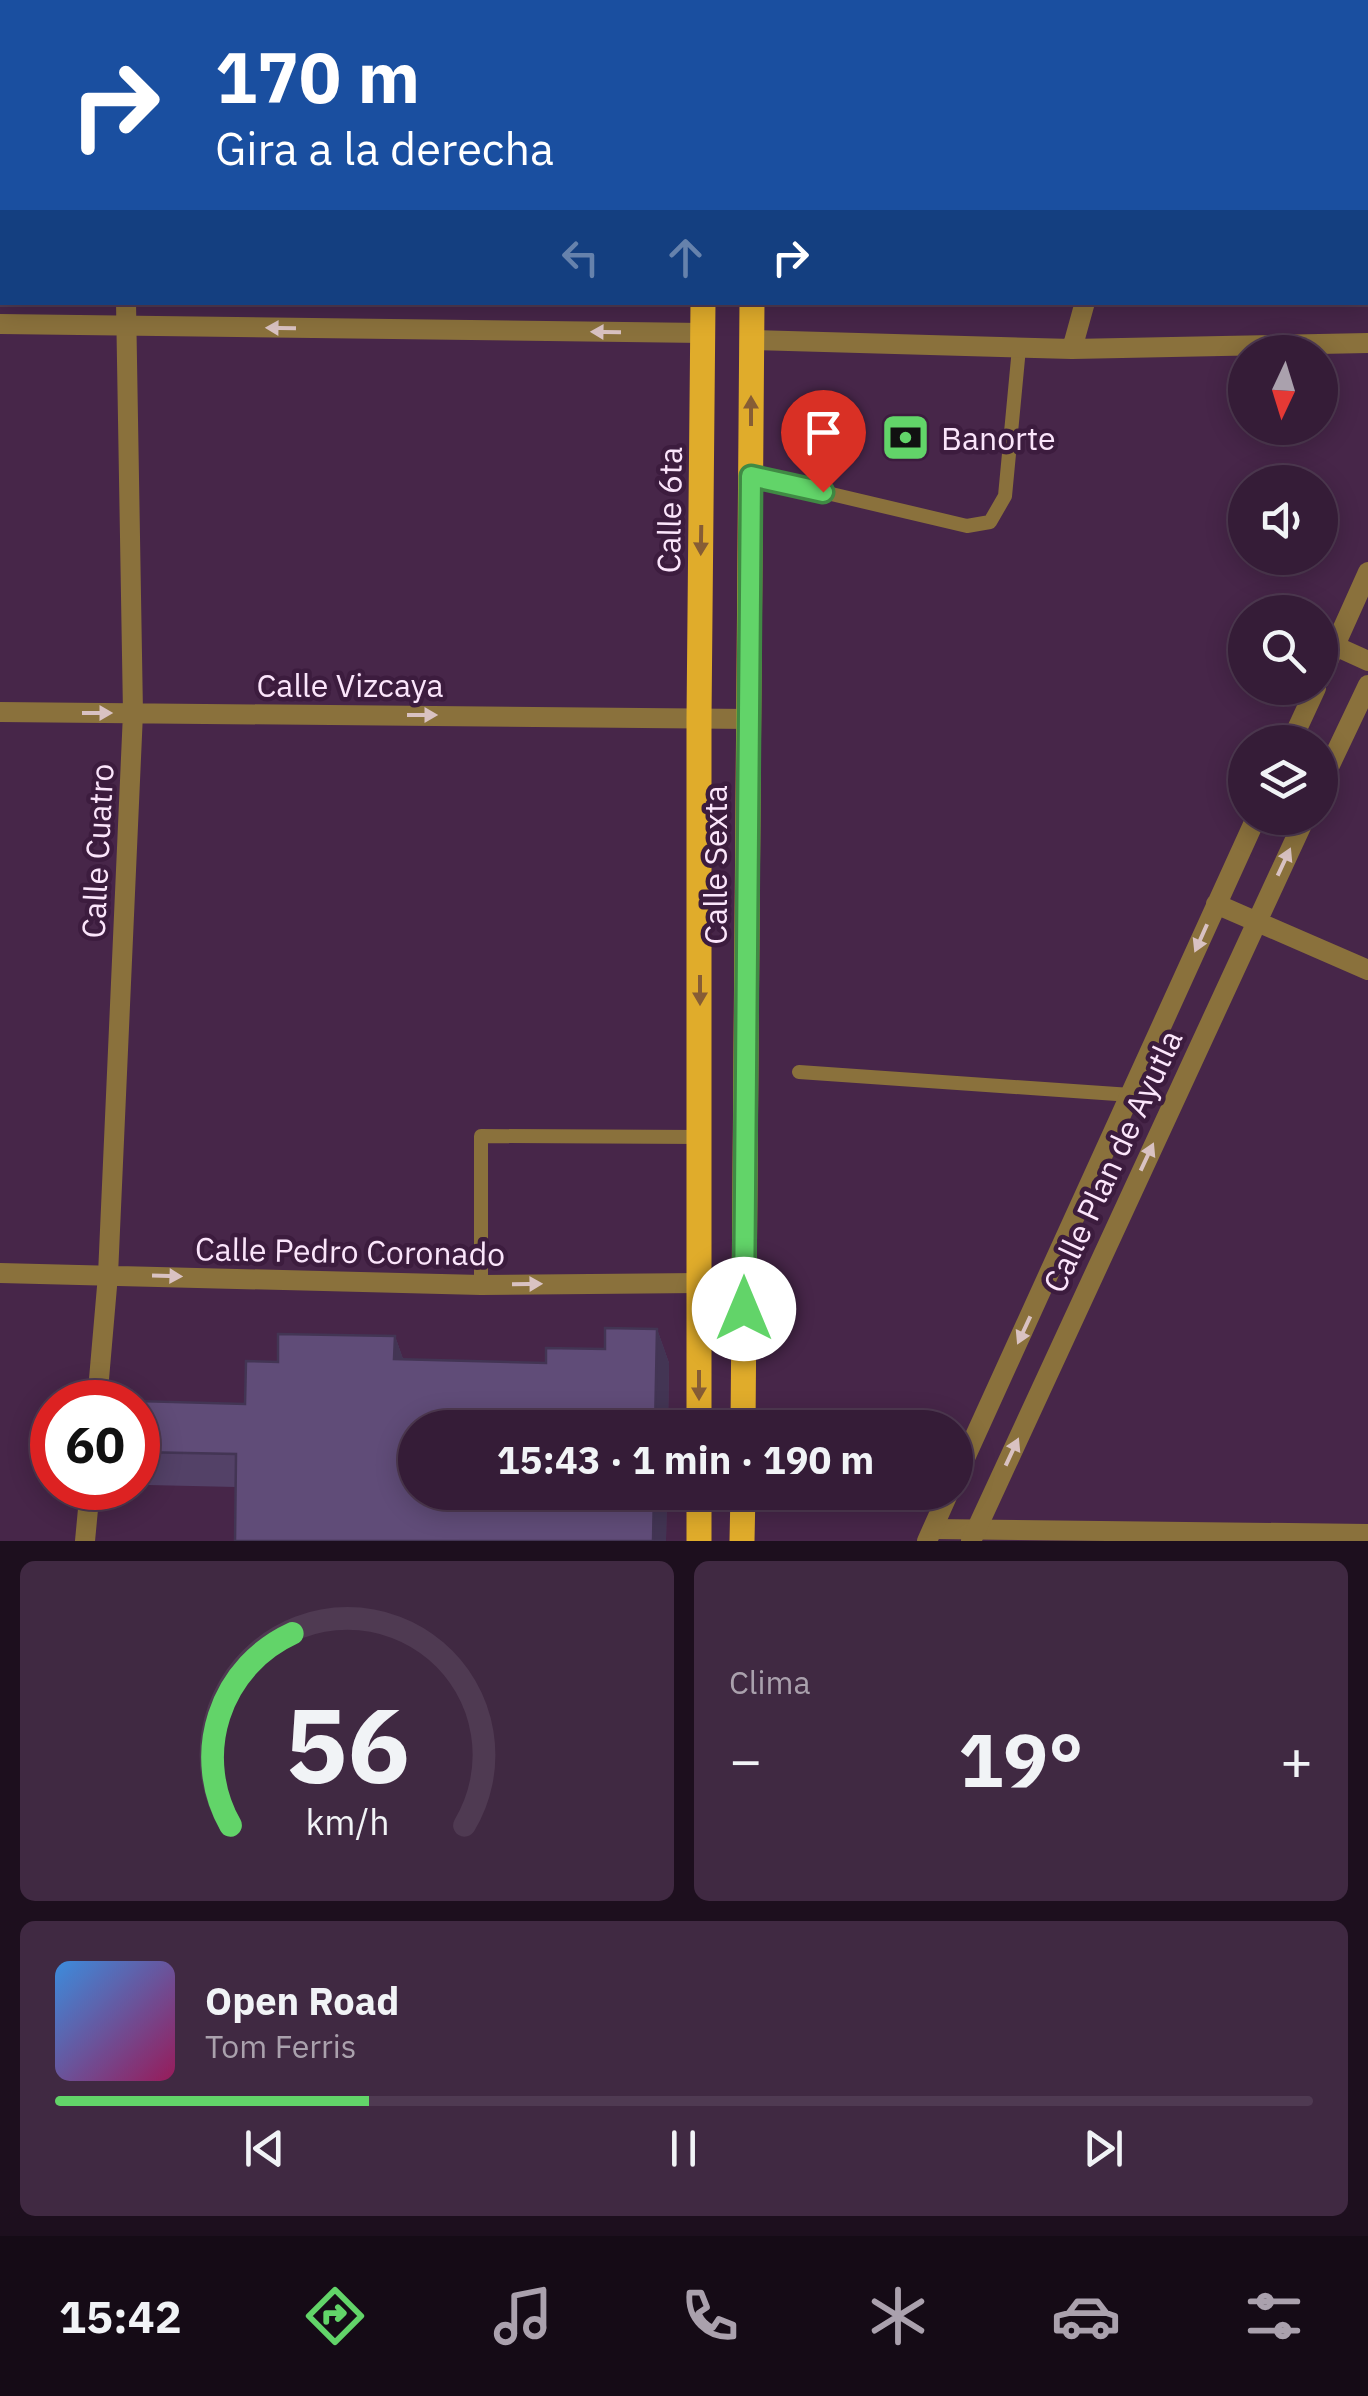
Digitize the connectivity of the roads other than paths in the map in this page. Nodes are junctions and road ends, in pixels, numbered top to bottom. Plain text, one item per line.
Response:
1 (126, 305) edge
2 (704, 305) edge
3 (752, 305) edge
4 (1084, 305) edge
5 (0, 324) edge
6 (126, 326) junction
7 (703, 333) junction
8 (752, 340) junction
9 (1368, 343) edge
10 (1020, 348) junction
11 (1072, 349) junction
12 (751, 476) junction
13 (1368, 572) edge
14 (1338, 639) edge
15 (1338, 647) edge
16 (1368, 661) edge
17 (1368, 685) edge
18 (0, 712) edge
19 (133, 713) junction
20 (699, 718) junction
21 (749, 719) junction
22 (1338, 748) edge
23 (1248, 835) edge
24 (1297, 835) edge
25 (1216, 904) junction
26 (1255, 922) junction
27 (1368, 970) edge
28 (799, 1072) dead end
29 (1131, 1096) junction
30 (700, 1138) junction
31 (0, 1273) edge
32 (108, 1275) junction
33 (700, 1283) junction
34 (480, 1285) junction
35 (99, 1380) edge
36 (699, 1410) edge
37 (743, 1410) edge
38 (973, 1441) edge
39 (88, 1510) edge
40 (699, 1510) edge
41 (742, 1510) edge
42 (942, 1510) edge
43 (1368, 1534) edge
44 (930, 1535) edge
45 (974, 1536) edge
46 (86, 1541) edge
47 (699, 1541) edge
48 (742, 1541) edge

1 - 6 street, Calle Cuatro
2 - 7 main road, Calle 6ta
3 - 8 main road, Calle Sexta
4 - 11 street
5 - 6 street
7 -> 6 street
6 - 19 street, Calle Cuatro
7 -> 20 main road, Calle 6ta
8 - 10 street
12 -> 8 main road, Calle Sexta
9 - 11 street
10 - 11 street
10 - 12 lane
12 - 21 main road, Calle Sexta
13 - 14 street
15 - 16 street
17 - 22 street
18 -> 19 street, Calle Vizcaya
19 -> 20 street, Calle Vizcaya
19 - 32 street, Calle Cuatro
20 - 21 street, Calle Vizcaya
20 -> 30 main road, Calle Sexta
21 - 37 main road, Calle Sexta
23 - 25 street, Calle Plan de Ayutla
26 -> 24 street, Calle Plan de Ayutla
25 - 26 street
25 -> 29 street, Calle Plan de Ayutla
26 - 27 street
45 -> 26 street, Calle Plan de Ayutla
28 - 29 lane
29 -> 38 street, Calle Plan de Ayutla
30 - 33 main road, Calle Sexta
30 - 34 lane
31 - 32 street, Calle Pedro Coronado
32 -> 34 street, Calle Pedro Coronado
32 - 35 street, Calle Cuatro
34 -> 33 street, Calle Pedro Coronado
33 -> 36 main road, Calle Sexta
39 - 46 street
40 - 47 main road
41 - 48 main road
42 - 44 street
43 - 45 street
44 - 45 street

